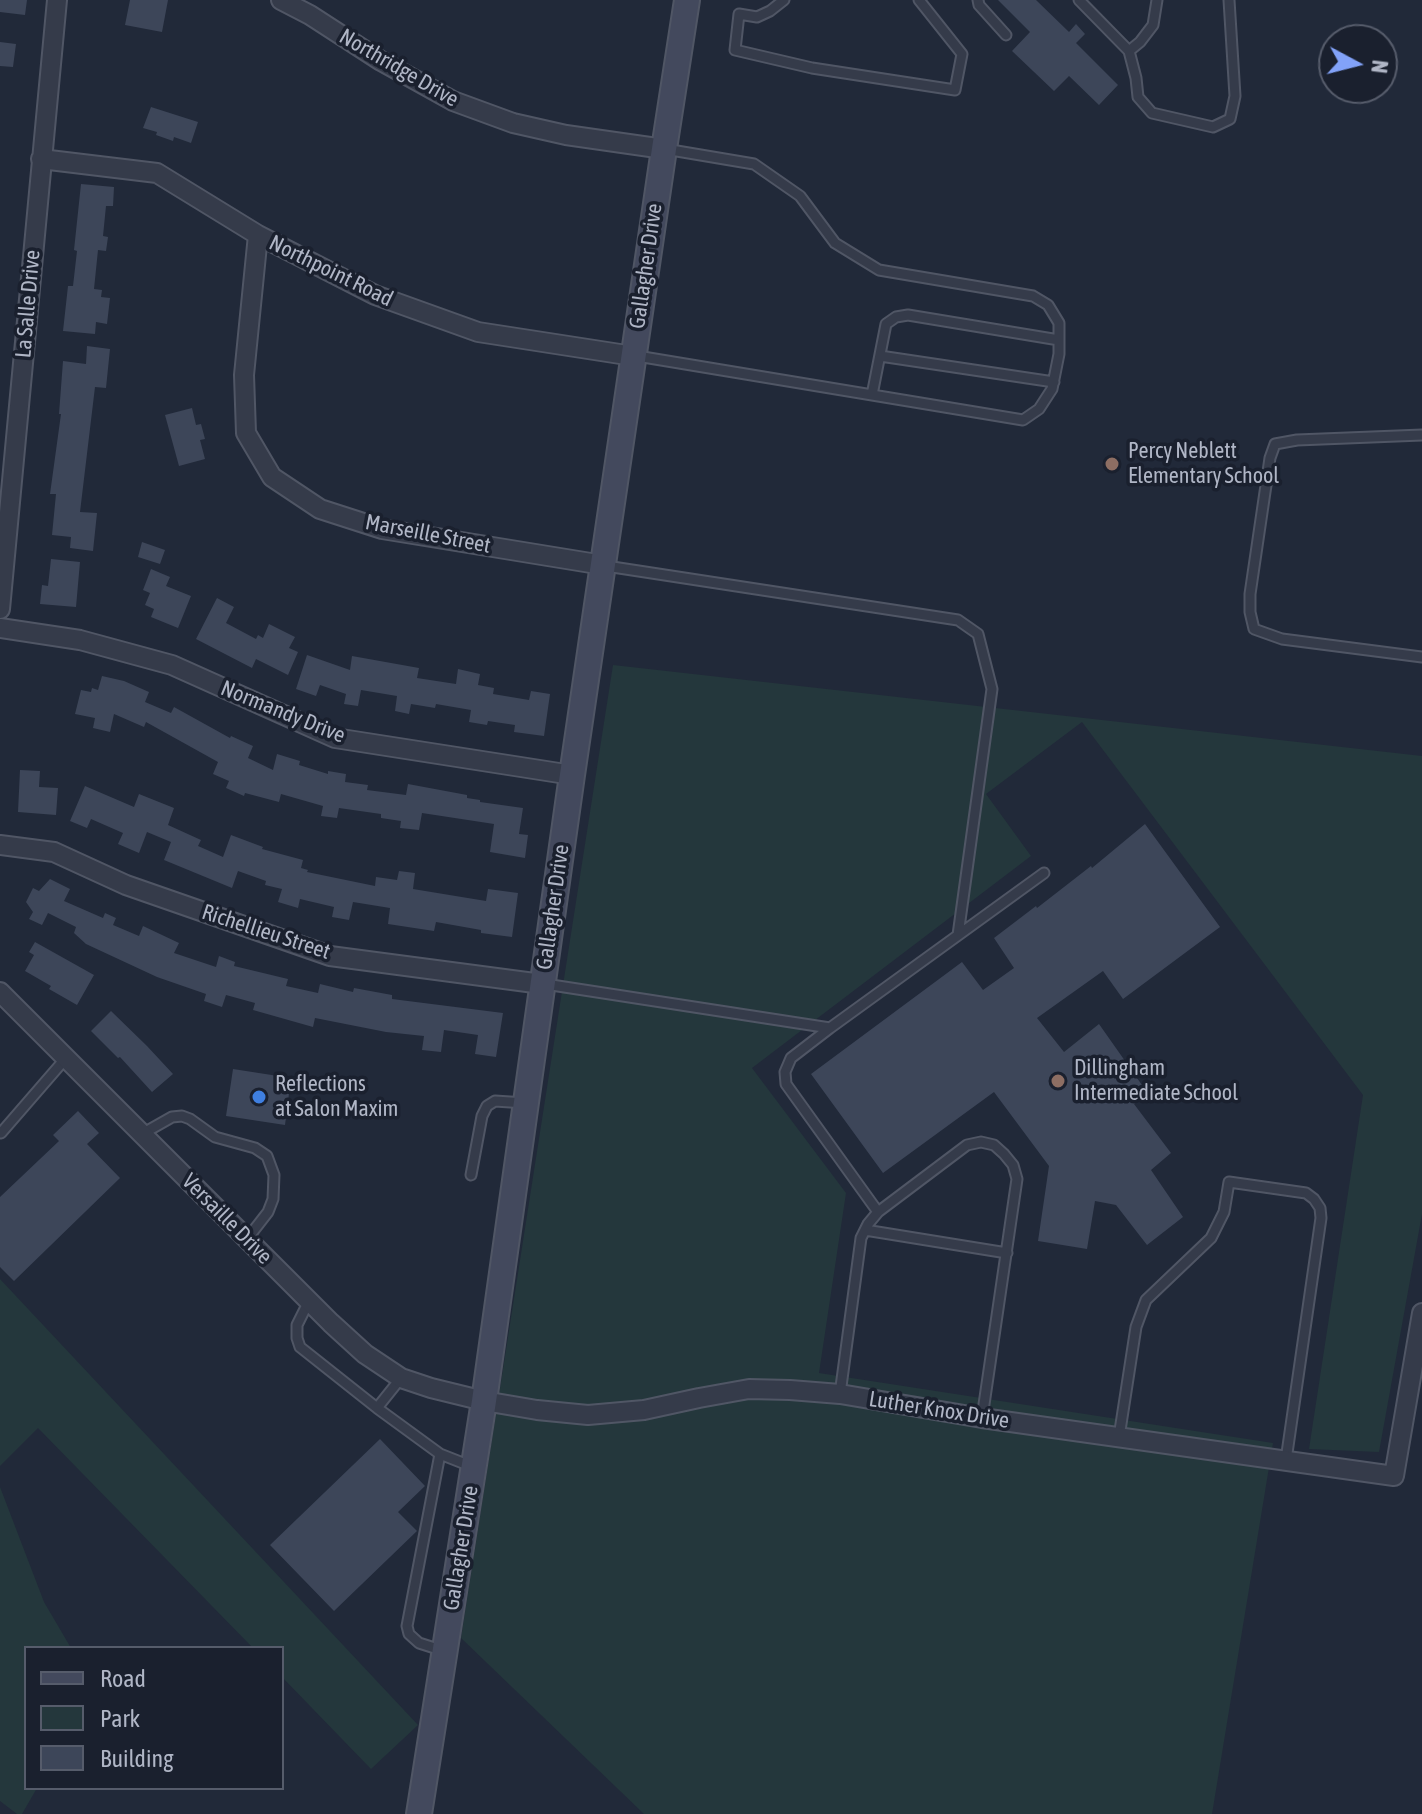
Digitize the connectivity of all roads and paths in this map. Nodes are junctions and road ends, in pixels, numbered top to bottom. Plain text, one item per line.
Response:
1 (57, 0) edge
2 (281, 0) edge
3 (687, 0) edge
4 (741, 0) edge
5 (784, 0) edge
6 (919, 0) edge
7 (978, 0) edge
8 (1079, 0) edge
9 (1157, 0) edge
10 (1229, 0) edge
11 (739, 14) junction
12 (1006, 35) dead end
13 (1129, 51) junction
14 (664, 149) junction
15 (41, 159) junction
16 (258, 235) junction
17 (1059, 340) junction
18 (633, 356) junction
19 (880, 356) junction
20 (1054, 382) junction
21 (872, 395) junction
22 (1422, 435) edge
23 (603, 565) junction
24 (0, 609) edge
25 (0, 628) edge
26 (1422, 657) edge
27 (572, 775) junction
28 (0, 845) edge
29 (1044, 873) dead end
30 (958, 935) junction
31 (542, 984) junction
32 (0, 992) edge
33 (830, 1028) junction
34 (66, 1058) junction
35 (525, 1103) junction
36 (1, 1133) edge
37 (142, 1134) junction
38 (471, 1175) dead end
39 (878, 1212) junction
40 (865, 1230) junction
41 (247, 1239) junction
42 (1007, 1253) junction
43 (309, 1301) junction
44 (1422, 1313) edge
45 (1418, 1360) edge
46 (401, 1378) junction
47 (840, 1394) junction
48 (484, 1401) junction
49 (377, 1408) junction
50 (982, 1418) junction
51 (1119, 1437) junction
52 (440, 1454) junction
53 (1286, 1460) junction
54 (473, 1467) junction
55 (444, 1651) junction
56 (419, 1814) edge

1 - 15 street, La Salle Drive
2 - 14 street, Northridge Drive
3 - 14 street, Gallagher Drive
4 - 11 lane
5 - 11 lane
6 - 11 lane
7 - 12 lane
8 - 13 lane
9 - 13 lane
10 - 13 lane
14 - 17 lane
14 - 18 street, Gallagher Drive
15 - 16 street, Northpoint Road
15 - 24 street, La Salle Drive
16 - 18 street, Northpoint Road
16 - 23 street, Marseille Street
17 - 19 lane
17 - 20 lane
18 - 21 lane
18 - 23 street, Gallagher Drive
19 - 20 lane
19 - 21 lane
20 - 21 lane
22 - 26 lane
23 - 27 street, Gallagher Drive
23 - 30 lane
25 - 27 street, Normandy Drive
27 - 31 street, Gallagher Drive
28 - 31 street, Richellieu Street
29 - 30 lane
30 - 33 lane
31 - 33 lane
31 - 35 street, Gallagher Drive
32 - 34 street, Versaille Drive
33 - 39 lane
34 - 36 lane
34 - 37 street, Versaille Drive
35 - 38 lane
35 - 48 street, Gallagher Drive
37 - 41 street, Versaille Drive
37 - 41 lane
39 - 40 lane
39 - 42 lane
40 - 42 lane
40 - 47 lane
41 - 43 street, Versaille Drive
42 - 50 lane
43 - 46 street, Versaille Drive
43 - 49 lane
44 - 45 street
45 - 53 street, Luther Knox Drive
46 - 48 street, Versaille Drive
46 - 49 lane
47 - 48 street, Luther Knox Drive
47 - 50 street, Luther Knox Drive
48 - 54 street, Gallagher Drive
49 - 52 lane
50 - 51 street, Luther Knox Drive
51 - 53 street, Luther Knox Drive
51 - 53 lane
52 - 54 lane
52 - 55 lane
54 - 55 street, Gallagher Drive
55 - 56 street, Gallagher Drive

